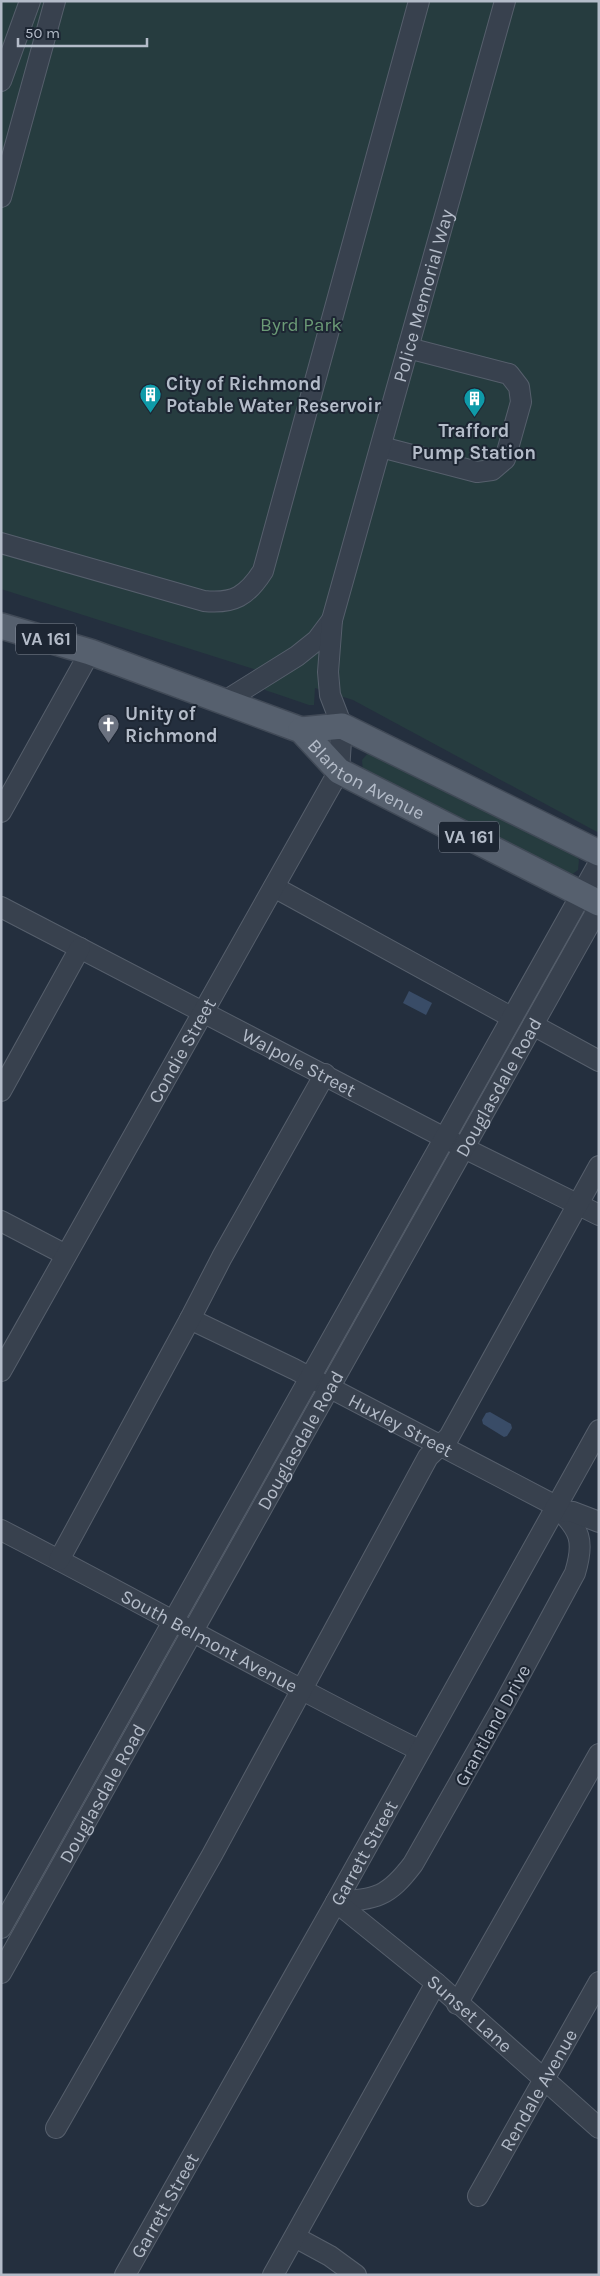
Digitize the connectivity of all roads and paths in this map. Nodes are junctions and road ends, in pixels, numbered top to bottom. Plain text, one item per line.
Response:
1 (30, 1) edge
2 (55, 1) edge
3 (419, 1) edge
4 (505, 1) edge
5 (1, 81) edge
6 (1, 197) edge
7 (408, 348) junction
8 (380, 447) junction
9 (1, 544) edge
10 (332, 620) junction
11 (1, 626) edge
12 (90, 652) junction
13 (224, 701) junction
14 (342, 726) junction
15 (301, 730) junction
16 (339, 770) junction
17 (1, 812) edge
18 (599, 853) edge
19 (599, 864) edge
20 (274, 887) junction
21 (593, 901) edge
22 (1, 907) edge
23 (80, 948) junction
24 (203, 1012) junction
25 (511, 1017) junction
26 (533, 1025) junction
27 (599, 1061) edge
28 (325, 1074) junction
29 (1, 1091) edge
30 (445, 1138) junction
31 (464, 1148) junction
32 (599, 1166) edge
33 (578, 1204) junction
34 (599, 1215) edge
35 (1, 1221) edge
36 (66, 1255) junction
37 (190, 1319) junction
38 (1, 1371) edge
39 (310, 1377) junction
40 (330, 1388) junction
41 (599, 1430) edge
42 (439, 1446) junction
43 (559, 1508) junction
44 (599, 1522) edge
45 (1, 1530) edge
46 (59, 1560) junction
47 (174, 1620) junction
48 (193, 1631) junction
49 (300, 1690) junction
50 (419, 1750) junction
51 (599, 1754) edge
52 (336, 1902) junction
53 (1, 1928) edge
54 (1, 1973) edge
55 (599, 1982) edge
56 (436, 1984) junction
57 (458, 2004) junction
58 (543, 2078) junction
59 (56, 2128) dead end
60 (599, 2128) edge
61 (478, 2196) dead end
62 (295, 2237) junction
63 (125, 2275) edge
64 (274, 2275) edge
65 (356, 2275) edge

1 - 5 street
2 - 6 street
3 - 9 street
4 - 7 street, Police Memorial Way
7 - 8 street, Police Memorial Way
7 - 8 street
8 - 10 street, Police Memorial Way
10 - 13 street, Police Memorial Way
10 - 14 street, Police Memorial Way
11 - 12 main road, Blanton Avenue / VA 161
12 - 13 main road, Blanton Avenue / VA 161
12 - 17 street
13 - 15 main road, Blanton Avenue / VA 161
14 - 15 main road, Blanton Avenue / VA 161
14 - 16 street, Condie Street
14 - 18 main road, Blanton Avenue / VA 161
15 - 16 main road, Blanton Avenue / VA 161
16 - 20 street, Condie Street
16 - 21 main road, Blanton Avenue / VA 161
19 - 21 street, Douglasdale Road
20 - 24 street, Condie Street
20 - 25 street
21 - 25 street, Douglasdale Road
21 - 26 street, Douglasdale Road
22 - 23 street, Walpole Street
23 - 24 street, Walpole Street
23 - 29 street
24 - 28 street, Walpole Street
24 - 36 street, Condie Street
25 - 30 street, Douglasdale Road
26 - 27 street
26 - 31 street, Douglasdale Road
28 - 30 street, Walpole Street
28 - 37 street
30 - 31 street, Walpole Street
30 - 39 street, Douglasdale Road
31 - 33 street, Walpole Street
31 - 40 street, Douglasdale Road
32 - 33 street
33 - 34 street, Walpole Street
33 - 42 street
35 - 36 street
36 - 38 street, Condie Street
37 - 39 street, Huxley Street
37 - 46 street
39 - 40 street, Huxley Street
39 - 47 street, Douglasdale Road
40 - 42 street, Huxley Street
40 - 48 street, Douglasdale Road
41 - 43 street, Garrett Street
42 - 43 street, Huxley Street
42 - 49 street
43 - 44 street
43 - 50 street, Garrett Street
43 - 52 street, Grantland Drive
45 - 46 street, South Belmont Avenue
46 - 47 street, South Belmont Avenue
47 - 48 street, South Belmont Avenue
47 - 53 street, Douglasdale Road
48 - 49 street, South Belmont Avenue
48 - 54 street, Douglasdale Road
49 - 50 street, South Belmont Avenue
49 - 59 street
50 - 52 street, Garrett Street
51 - 57 street
52 - 56 street, Sunset Lane
52 - 63 street, Garrett Street
55 - 58 street, Rendale Avenue
56 - 57 street, Sunset Lane
56 - 62 street
57 - 58 street, Sunset Lane
58 - 60 street, Sunset Lane
58 - 61 street, Rendale Avenue
62 - 64 street
62 - 65 street

